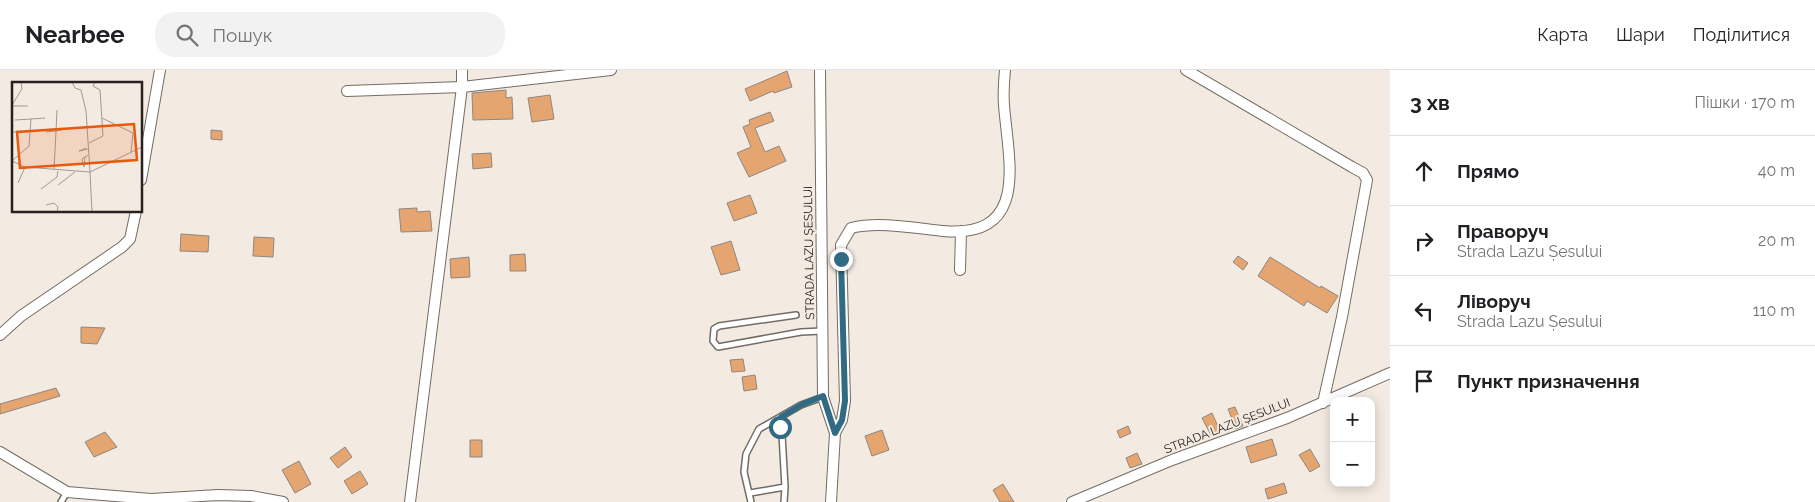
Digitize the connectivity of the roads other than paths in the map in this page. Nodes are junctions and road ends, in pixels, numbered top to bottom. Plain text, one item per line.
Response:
1 (160, 70) edge
2 (462, 70) edge
3 (611, 70) edge
4 (820, 70) edge
5 (1004, 70) edge
6 (1186, 70) edge
7 (462, 87) junction
8 (347, 90) dead end
9 (142, 174) edge
10 (136, 212) edge
11 (961, 232) junction
12 (960, 270) dead end
13 (796, 315) dead end
14 (823, 331) junction
15 (0, 335) edge
16 (1390, 373) edge
17 (823, 396) junction
18 (1322, 403) junction
19 (781, 417) junction
20 (835, 433) junction
21 (0, 452) edge
22 (785, 487) junction
23 (67, 492) junction
24 (750, 494) junction
25 (61, 502) edge
26 (283, 502) edge
27 (410, 502) edge
28 (751, 502) edge
29 (784, 502) edge
30 (831, 502) edge
31 (1072, 502) edge

1 - 9 street
2 - 7 street
3 - 7 street
4 - 14 street, STRADA LAZU ȘESULUI
5 - 11 street, STRADA LAZU ȘESULUI
6 - 18 street
7 - 8 street
7 - 27 street
10 - 15 street
11 - 12 street
11 - 20 street, STRADA LAZU ȘESULUI
13 - 14 lane
14 - 17 street, STRADA LAZU ȘESULUI
16 - 18 street, STRADA LAZU ȘESULUI
17 - 19 lane
17 - 20 street, STRADA LAZU ȘESULUI
18 - 31 street, STRADA LAZU ȘESULUI
19 - 22 lane
19 - 24 lane
20 - 30 street, STRADA LAZU ȘESULUI
21 - 23 street
22 - 24 lane
22 - 29 lane
23 - 25 lane
23 - 26 street
24 - 28 lane

